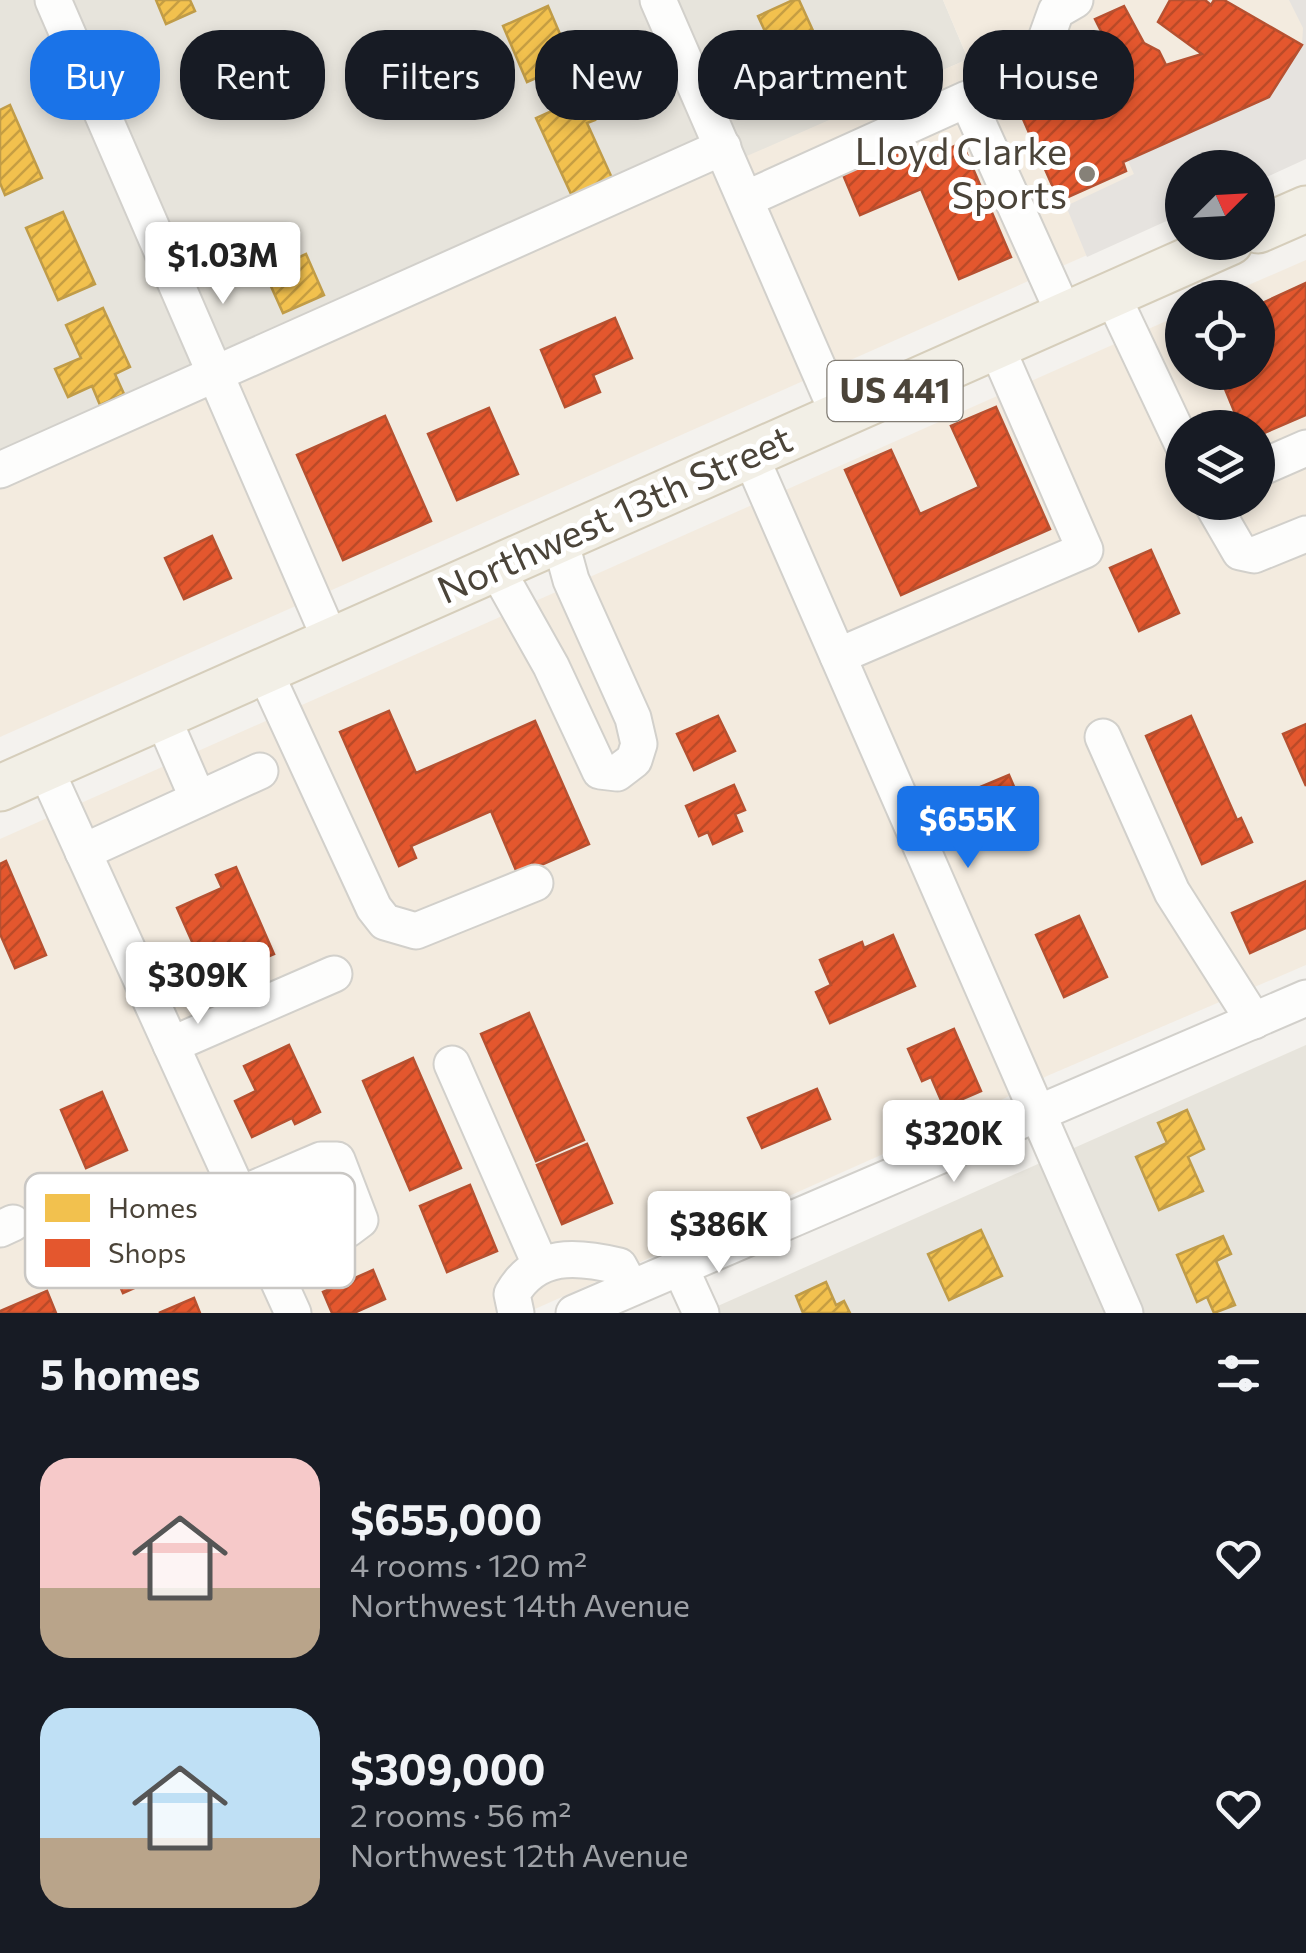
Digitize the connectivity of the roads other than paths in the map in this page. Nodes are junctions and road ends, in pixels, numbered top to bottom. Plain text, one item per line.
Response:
1 (52, 0) edge
2 (658, 0) edge
3 (1075, 0) edge
4 (1049, 30) edge
5 (723, 148) junction
6 (746, 199) junction
7 (1306, 209) edge
8 (1275, 223) edge
9 (1190, 260) edge
10 (1112, 295) junction
11 (1065, 316) junction
12 (996, 346) junction
13 (217, 374) junction
14 (1166, 410) edge
15 (839, 416) junction
16 (1306, 448) edge
17 (750, 455) junction
18 (1275, 462) edge
19 (0, 470) edge
20 (1221, 520) edge
21 (1306, 534) edge
22 (560, 540) junction
23 (496, 568) junction
24 (331, 641) junction
25 (838, 656) junction
26 (264, 670) junction
27 (162, 716) junction
28 (1103, 737) dead end
29 (45, 768) junction
30 (260, 771) dead end
31 (0, 788) edge
32 (198, 799) junction
33 (83, 852) junction
34 (535, 882) dead end
35 (334, 974) dead end
36 (1306, 998) edge
37 (1254, 1021) junction
38 (171, 1045) junction
39 (452, 1064) dead end
40 (1039, 1114) junction
41 (230, 1173) edge
42 (291, 1173) edge
43 (342, 1173) edge
44 (540, 1264) junction
45 (679, 1265) junction
46 (630, 1286) junction
47 (282, 1288) edge
48 (293, 1313) edge
49 (516, 1313) edge
50 (574, 1313) edge
51 (700, 1313) edge
52 (1125, 1313) edge

1 - 13 street
2 - 5 street
3 - 4 street
5 - 6 street
5 - 13 street
6 - 11 street
6 - 15 street
7 - 8 main road
9 - 10 main road, Northwest 13th Street / US 441
10 - 11 main road, Northwest 13th Street / US 441
10 - 14 street
11 - 12 main road, Northwest 13th Street / US 441
12 - 15 main road, Northwest 13th Street / US 441
12 - 25 street
13 - 19 street
13 - 24 street
15 - 17 main road, Northwest 13th Street / US 441
16 - 18 street
17 - 22 main road, Northwest 13th Street / US 441
17 - 25 street
20 - 21 street
22 - 23 main road, Northwest 13th Street / US 441
22 - 23 street
23 - 24 main road, Northwest 13th Street / US 441
24 - 26 main road, Northwest 13th Street / US 441
25 - 40 street
26 - 27 main road, Northwest 13th Street / US 441
26 - 34 street
27 - 29 main road, Northwest 13th Street / US 441
27 - 32 street
28 - 37 street
29 - 31 main road, Northwest 13th Street / US 441
29 - 33 street
30 - 32 street
32 - 33 street
33 - 38 street
35 - 38 street
36 - 37 street
37 - 40 street
38 - 41 street
39 - 44 street
40 - 45 street
40 - 52 street
42 - 43 street
44 - 46 street
44 - 49 street
45 - 46 street
45 - 51 street
46 - 50 street
47 - 48 street

